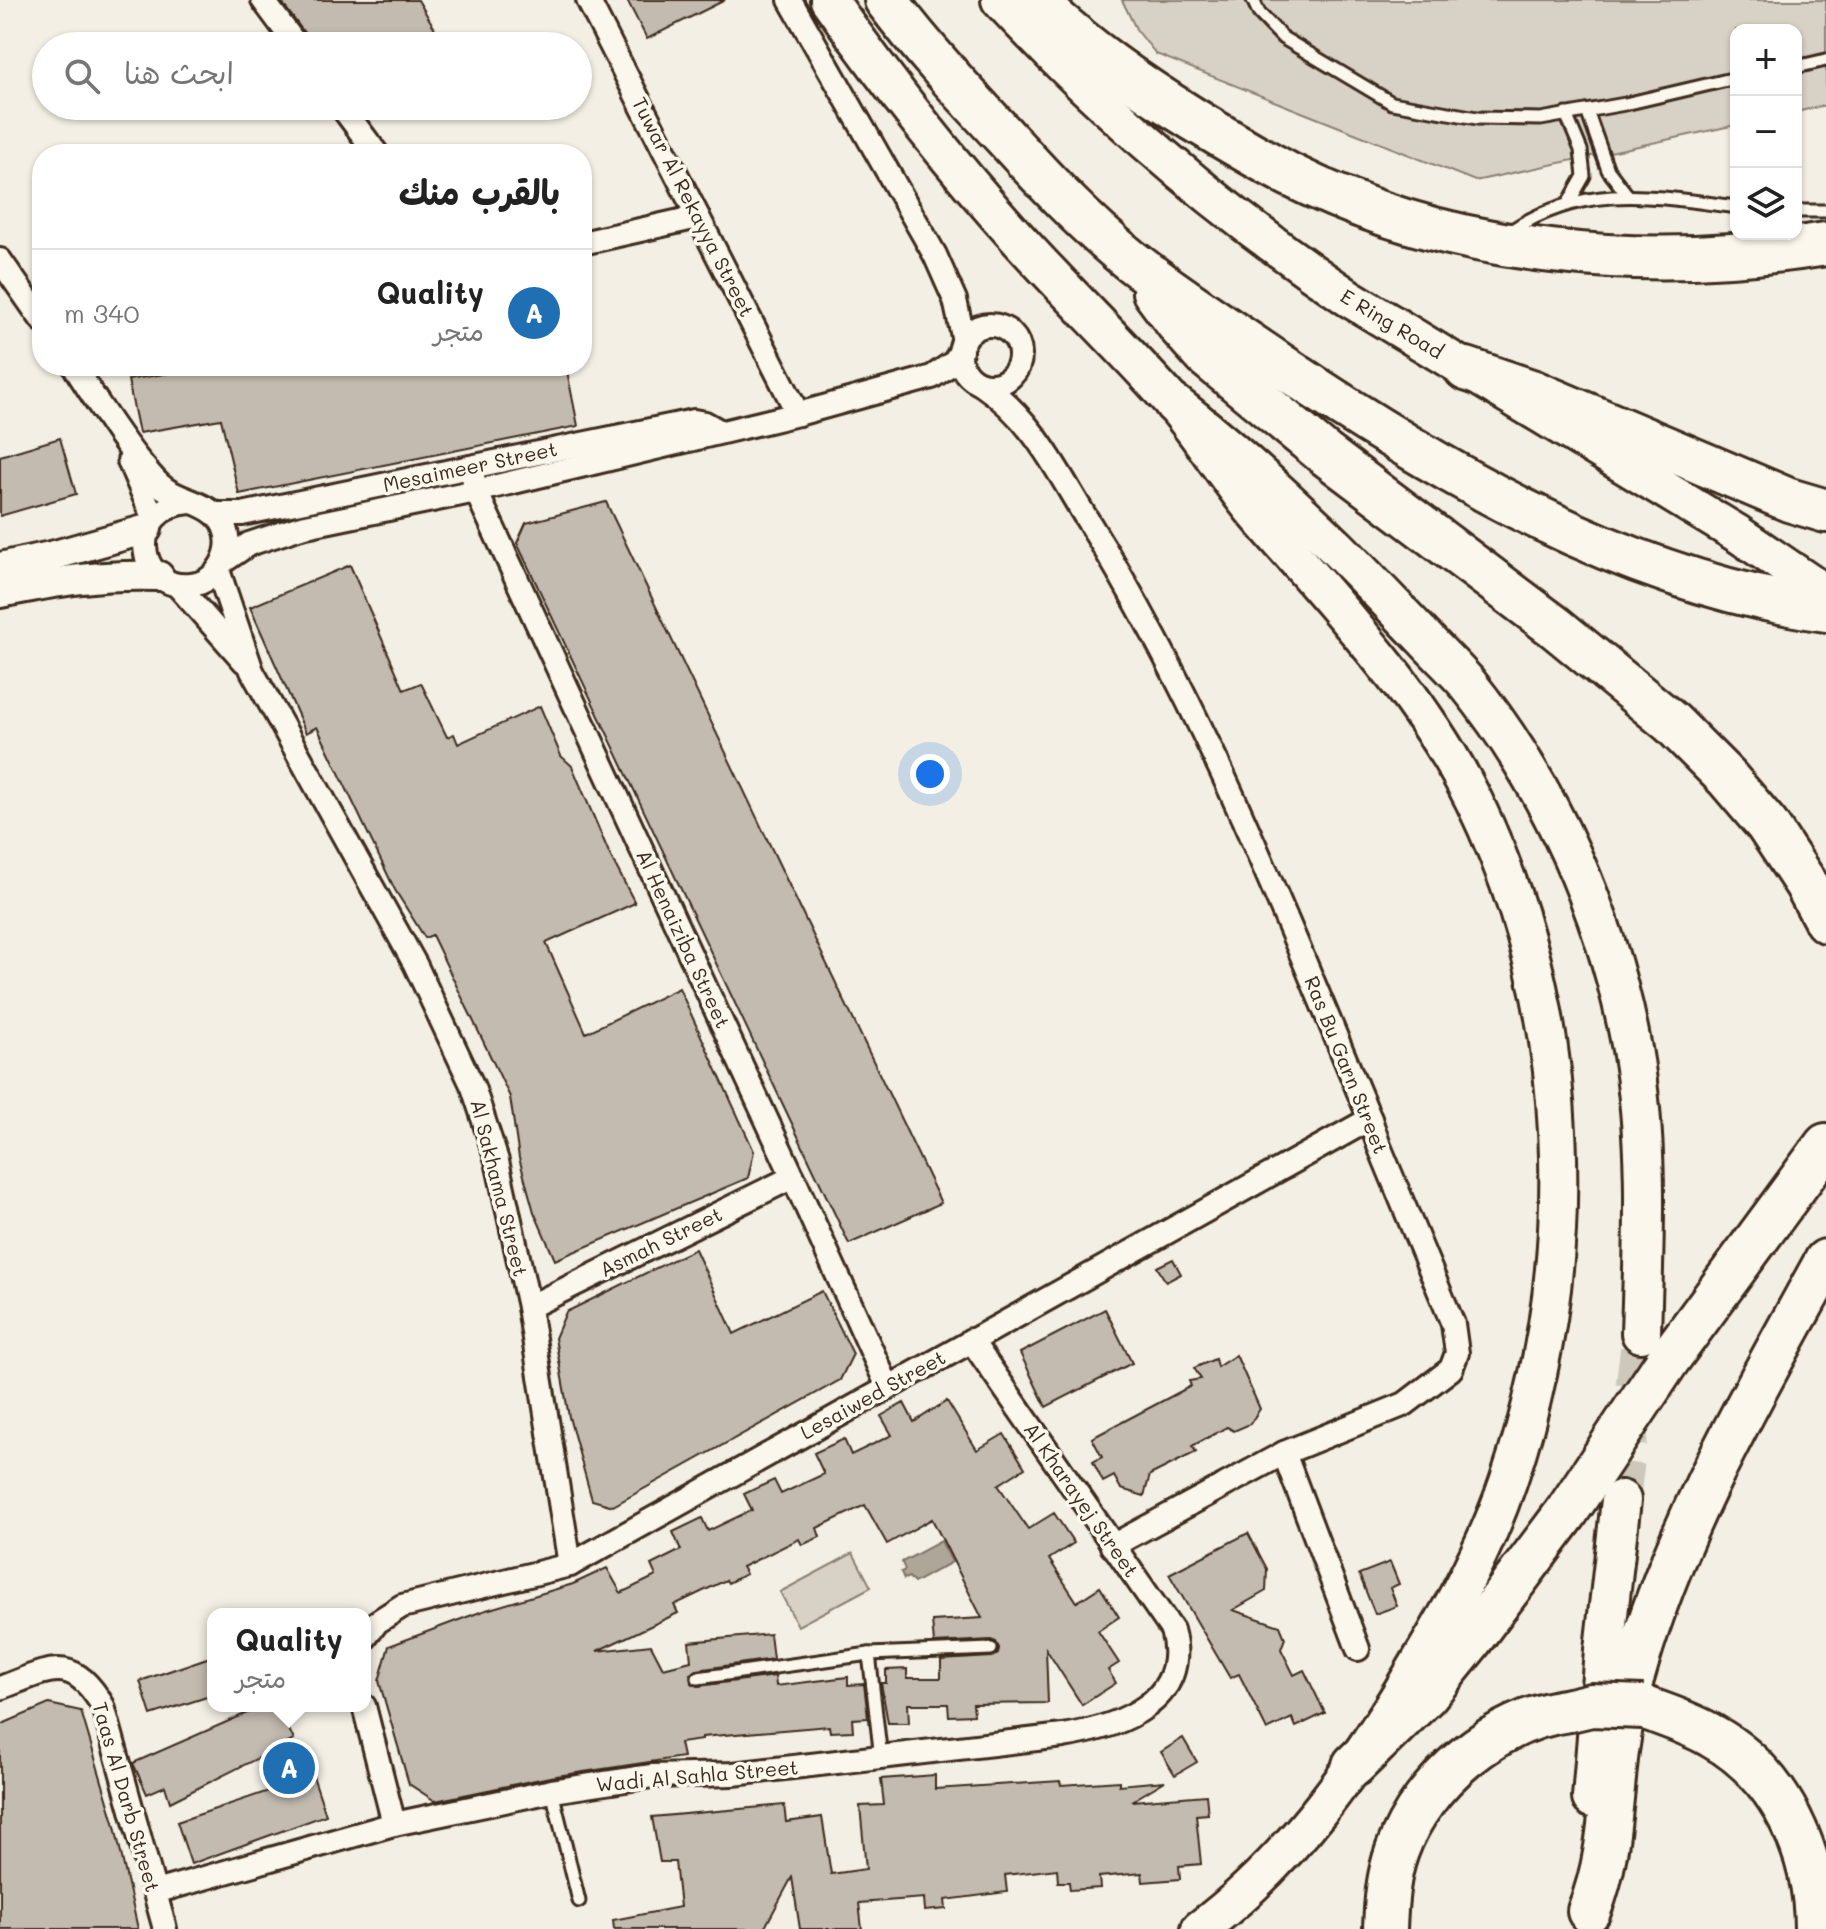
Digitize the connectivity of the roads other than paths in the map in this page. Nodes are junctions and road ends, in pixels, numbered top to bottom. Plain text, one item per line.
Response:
1 (263, 0) edge
2 (588, 0) edge
3 (790, 0) edge
4 (829, 0) edge
5 (886, 0) edge
6 (1000, 0) edge
7 (1034, 0) edge
8 (1253, 0) edge
9 (287, 32) edge
10 (1826, 60) edge
11 (1802, 66) edge
12 (1730, 79) edge
13 (1587, 111) junction
14 (1566, 114) junction
15 (352, 120) edge
16 (370, 144) edge
17 (1628, 196) junction
18 (1568, 204) junction
19 (1730, 206) edge
20 (1802, 211) edge
21 (1826, 211) edge
22 (698, 217) junction
23 (592, 241) edge
24 (1494, 241) junction
25 (1826, 244) edge
26 (1130, 259) junction
27 (0, 260) edge
28 (32, 306) edge
29 (962, 346) junction
30 (1466, 369) junction
31 (1017, 370) junction
32 (80, 376) edge
33 (932, 377) junction
34 (975, 380) junction
35 (1174, 404) junction
36 (798, 414) junction
37 (1031, 429) junction
38 (115, 431) junction
39 (721, 432) junction
40 (471, 467) junction
41 (476, 491) junction
42 (323, 498) junction
43 (190, 502) junction
44 (1826, 511) edge
45 (216, 514) junction
46 (329, 521) junction
47 (150, 523) junction
48 (221, 565) junction
49 (0, 567) edge
50 (168, 580) junction
51 (0, 593) edge
52 (1826, 594) edge
53 (1826, 610) edge
54 (252, 671) junction
55 (1826, 921) edge
56 (1370, 1119) junction
57 (1826, 1145) edge
58 (793, 1177) junction
59 (1826, 1261) edge
60 (529, 1307) junction
61 (1641, 1333) tunnel mouth
62 (971, 1340) junction
63 (888, 1387) junction
64 (1284, 1453) junction
65 (1621, 1500) tunnel mouth
66 (1112, 1546) junction
67 (570, 1565) junction
68 (371, 1630) edge
69 (991, 1649) dead end
70 (1358, 1649) dead end
71 (869, 1654) junction
72 (698, 1678) dead end
73 (0, 1688) edge
74 (366, 1712) edge
75 (881, 1758) junction
76 (1354, 1765) junction
77 (552, 1791) junction
78 (394, 1824) junction
79 (155, 1892) junction
80 (579, 1901) dead end
81 (1589, 1920) edge
82 (165, 1929) edge
83 (1200, 1929) edge
84 (1385, 1929) edge
85 (1816, 1929) edge

1 - 9 street
2 - 22 street, Tuwar Al Rekayya Street
3 - 29 street
4 - 35 main road
5 - 26 highway
6 - 30 main road, E Ring Road
7 - 24 highway
8 - 14 lane
10 - 11 lane
12 - 13 lane
13 - 14 lane
13 - 17 lane
14 - 18 lane
15 - 16 street
17 - 18 lane
17 - 19 lane
18 - 24 lane
20 - 21 lane
22 - 23 street
22 - 36 street, Tuwar Al Rekayya Street
24 - 25 highway
26 - 53 highway
26 - 55 highway
27 - 28 street
29 - 31 street
29 - 33 street, Mesaimeer Street
29 - 34 street
30 - 44 highway
30 - 52 main road, E Ring Road
31 - 34 street
31 - 37 street, Ras Bu Garn Street
32 - 38 street
33 - 34 street, Mesaimeer Street
33 - 36 street, Mesaimeer Street
34 - 37 street, Ras Bu Garn Street
35 - 61 highway
35 - 76 main road
36 - 39 street, Mesaimeer Street
37 - 56 street, Ras Bu Garn Street
38 - 43 street
38 - 47 street
39 - 40 street, Mesaimeer Street
39 - 41 street, Mesaimeer Street
40 - 41 street, Al Henaiziba Street
40 - 42 street, Mesaimeer Street
41 - 46 street, Mesaimeer Street
41 - 58 street, Al Henaiziba Street
42 - 45 street, Mesaimeer Street
42 - 46 street
43 - 45 street
43 - 47 street
45 - 48 street
46 - 48 street, Mesaimeer Street
47 - 49 street
47 - 50 street
48 - 50 street
48 - 54 street, Al Sakhama Street
50 - 51 street
50 - 54 street, Al Sakhama Street
54 - 60 street, Al Sakhama Street
56 - 62 street, Lesaiwed Street
56 - 64 street, Ras Bu Garn Street
57 - 76 highway
58 - 60 street, Asmah Street
58 - 63 street, Al Henaiziba Street
59 - 81 highway
60 - 67 street, Al Sakhama Street
62 - 63 street, Lesaiwed Street
62 - 66 street, Al Kharayej Street
63 - 67 street, Lesaiwed Street
64 - 66 street, Ras Bu Garn Street
64 - 70 street
65 - 81 highway
66 - 75 street, Wadi Al Sahla Street
67 - 68 street, Lesaiwed Street
69 - 71 lane
71 - 72 lane
71 - 75 lane
73 - 79 street, Taas Al Darb Street
74 - 78 street
75 - 77 street, Wadi Al Sahla Street
76 - 83 main road
77 - 78 street, Wadi Al Sahla Street
77 - 80 lane
78 - 79 street, Wadi Al Sahla Street
79 - 82 street, Taas Al Darb Street
84 - 85 highway, bridge

